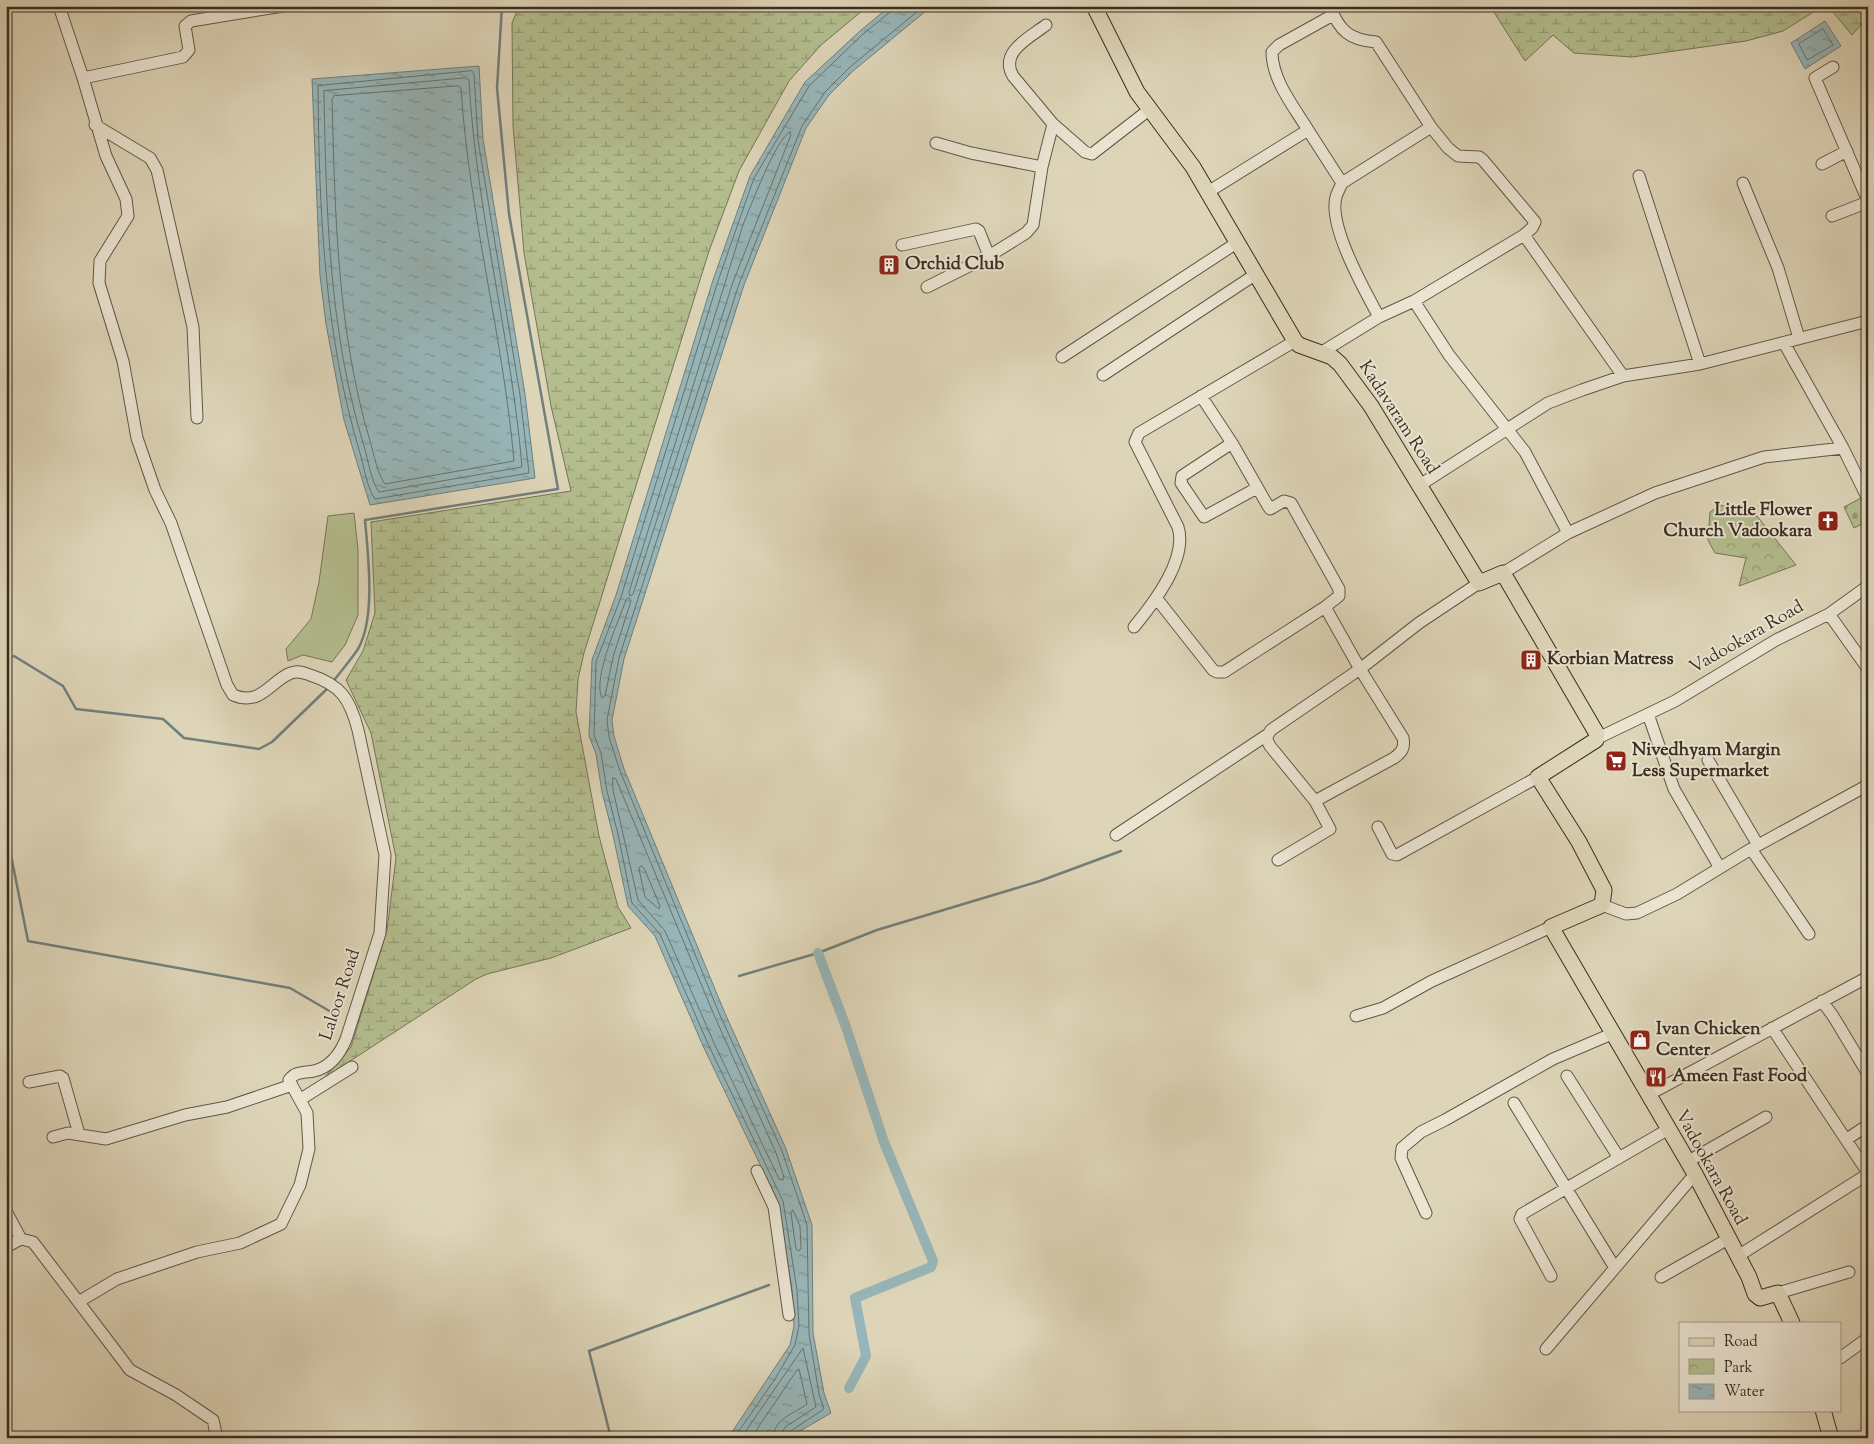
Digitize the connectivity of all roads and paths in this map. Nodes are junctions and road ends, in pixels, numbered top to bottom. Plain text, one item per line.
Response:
1 (59, 6) edge
2 (283, 6) edge
3 (1094, 6) edge
4 (1331, 11) edge
5 (1046, 24) dead end
6 (1833, 67) dead end
7 (83, 78) junction
8 (1150, 109) junction
9 (1052, 124) junction
10 (96, 125) junction
11 (1431, 127) junction
12 (1308, 130) junction
13 (936, 143) dead end
14 (1847, 151) junction
15 (1822, 164) dead end
16 (1042, 167) junction
17 (1639, 176) dead end
18 (1342, 183) junction
19 (1743, 183) dead end
20 (1208, 192) junction
21 (1868, 201) edge
22 (1832, 216) dead end
23 (1524, 235) junction
24 (1238, 242) junction
25 (902, 245) dead end
26 (989, 256) junction
27 (1256, 274) junction
28 (927, 287) dead end
29 (1414, 301) junction
30 (1379, 317) junction
31 (1868, 321) edge
32 (1799, 338) junction
33 (1295, 341) junction
34 (1784, 343) junction
35 (1322, 352) junction
36 (1062, 357) dead end
37 (1700, 364) junction
38 (1103, 375) dead end
39 (1623, 376) junction
40 (1201, 396) junction
41 (197, 418) dead end
42 (1507, 428) junction
43 (1232, 443) junction
44 (1843, 448) junction
45 (1420, 485) junction
46 (1257, 488) junction
47 (1868, 499) edge
48 (1568, 533) junction
49 (1503, 573) junction
50 (1479, 583) junction
51 (1868, 586) edge
52 (1157, 599) junction
53 (1325, 607) junction
54 (1829, 614) junction
55 (1134, 627) dead end
56 (1360, 669) junction
57 (1868, 669) edge
58 (1648, 714) junction
59 (1267, 735) junction
60 (1598, 738) junction
61 (1708, 760) dead end
62 (1538, 776) junction
63 (1868, 785) edge
64 (1315, 801) junction
65 (1378, 827) dead end
66 (1116, 835) dead end
67 (1755, 847) junction
68 (1278, 860) dead end
69 (1720, 868) junction
70 (1602, 905) junction
71 (1551, 927) junction
72 (1809, 934) dead end
73 (1868, 977) edge
74 (1822, 1001) junction
75 (1356, 1016) dead end
76 (1772, 1028) junction
77 (1614, 1033) junction
78 (352, 1067) dead end
79 (1868, 1074) edge
80 (1567, 1076) dead end
81 (292, 1080) junction
82 (29, 1082) dead end
83 (1648, 1095) junction
84 (301, 1099) junction
85 (1514, 1103) dead end
86 (1766, 1117) dead end
87 (1868, 1125) edge
88 (1667, 1130) junction
89 (79, 1134) junction
90 (53, 1137) dead end
91 (1847, 1139) junction
92 (1619, 1158) junction
93 (1691, 1168) junction
94 (757, 1171) dead end
95 (1868, 1174) edge
96 (1566, 1189) junction
97 (6, 1211) edge
98 (1426, 1213) dead end
99 (21, 1239) junction
100 (1728, 1239) junction
101 (6, 1247) edge
102 (1738, 1256) junction
103 (1615, 1268) junction
104 (1849, 1272) dead end
105 (1551, 1276) dead end
106 (1661, 1277) dead end
107 (1778, 1293) junction
108 (80, 1301) junction
109 (789, 1315) dead end
110 (1792, 1322) edge
111 (1868, 1338) edge
112 (1546, 1349) dead end
113 (1842, 1357) edge
114 (1824, 1412) edge
115 (217, 1438) edge
116 (1831, 1438) edge

1 - 7 street
2 - 7 street
3 - 8 main road
4 - 11 street
4 - 12 street
5 - 9 street
6 - 14 street
7 - 10 street
8 - 9 street
8 - 20 main road
9 - 16 street
10 - 41 street
10 - 81 street, Laloor Road
11 - 18 street
11 - 23 street
12 - 18 street
12 - 20 street
13 - 16 street
14 - 15 street
14 - 21 street
16 - 26 street
17 - 37 street
18 - 30 street
19 - 32 street
20 - 24 main road
21 - 22 street
23 - 29 street
23 - 39 street
24 - 27 main road
24 - 36 street
25 - 26 street
26 - 28 street
27 - 33 main road
27 - 38 street
29 - 30 street
29 - 42 street
30 - 35 street
31 - 32 street
32 - 34 street
33 - 35 main road, Kadavaram Road
33 - 40 street
34 - 37 street
34 - 44 street
35 - 45 main road, Kadavaram Road
37 - 39 street
39 - 42 street
40 - 43 street
40 - 52 street
42 - 45 street
42 - 48 street
43 - 46 street
43 - 46 street
44 - 47 street
44 - 48 street
45 - 50 main road, Kadavaram Road
46 - 53 street
48 - 49 street
49 - 50 main road
49 - 60 main road
50 - 56 street
51 - 54 street, Vadookara Road
52 - 53 street
52 - 55 street
53 - 56 street
54 - 57 street
54 - 58 street, Vadookara Road
56 - 59 street
56 - 64 street
58 - 60 street, Vadookara Road
58 - 69 street
59 - 64 street
59 - 66 street
60 - 62 main road, Vadookara Road
61 - 67 street
62 - 65 street, Vadookara Road
62 - 70 main road
63 - 67 street
64 - 68 street
67 - 69 street
67 - 72 street
69 - 70 street
70 - 71 main road
71 - 75 street
71 - 77 main road, Vadookara Road
73 - 74 street
74 - 76 street
74 - 79 street
76 - 83 street
76 - 91 street
77 - 83 main road, Vadookara Road
77 - 98 street
78 - 84 street
80 - 92 street
81 - 84 street
81 - 89 street, Laloor Road
82 - 89 street
83 - 88 main road, Vadookara Road
84 - 108 street
85 - 96 street
86 - 93 street
87 - 91 street
88 - 92 street
88 - 93 main road, Vadookara Road
89 - 90 street, Laloor Road
91 - 95 street
92 - 96 street
93 - 100 main road, Vadookara Road
93 - 103 street
94 - 109 street
95 - 102 street
96 - 103 street
96 - 105 street
97 - 99 street
99 - 101 street
99 - 108 street
100 - 102 main road, Vadookara Road
100 - 106 street
102 - 107 main road, Vadookara Road
103 - 112 street
104 - 107 street
107 - 110 main road
108 - 115 street
111 - 113 street
114 - 116 main road

